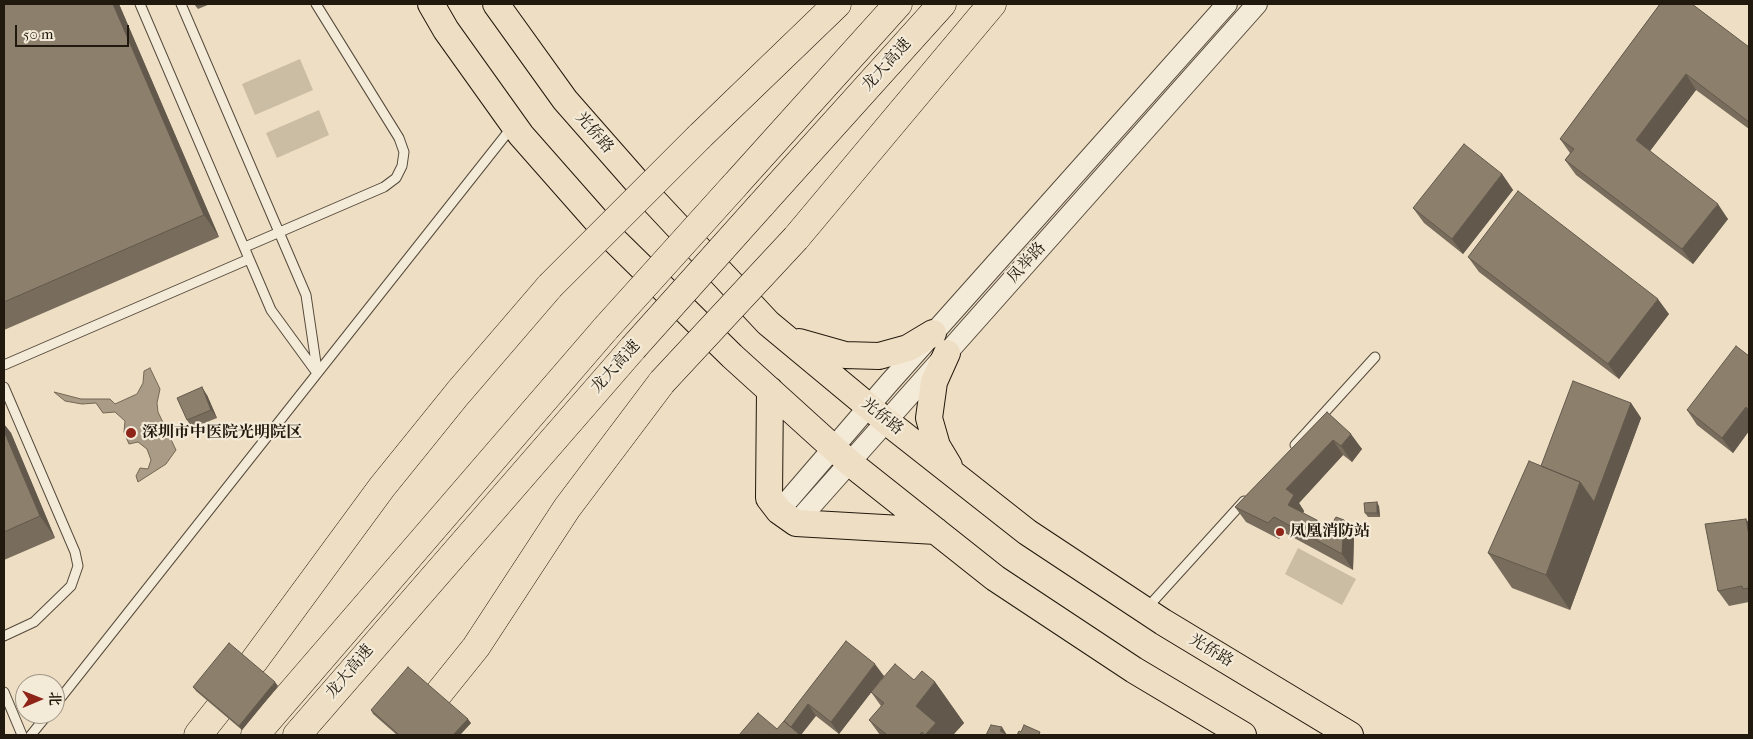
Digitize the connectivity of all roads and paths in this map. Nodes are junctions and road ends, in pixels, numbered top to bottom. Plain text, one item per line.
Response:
1 (140, 4) edge
2 (181, 4) edge
3 (316, 4) edge
4 (431, 4) edge
5 (496, 4) edge
6 (837, 4) edge
7 (898, 4) edge
8 (942, 4) edge
9 (992, 4) edge
10 (1228, 4) edge
11 (1257, 4) edge
12 (514, 125) junction
13 (279, 233) junction
14 (245, 247) junction
15 (249, 259) junction
16 (779, 332) junction
17 (940, 343) junction
18 (1375, 357) dead end
19 (4, 365) edge
20 (318, 373) junction
21 (4, 386) edge
22 (770, 390) junction
23 (878, 414) junction
24 (1290, 451) edge
25 (842, 455) junction
26 (957, 476) junction
27 (1250, 494) edge
28 (787, 517) junction
29 (936, 531) junction
30 (1145, 610) junction
31 (4, 636) edge
32 (254, 662) edge
33 (4, 692) edge
34 (65, 692) edge
35 (440, 693) edge
36 (217, 711) edge
37 (40, 724) edge
38 (22, 735) edge
39 (31, 735) edge
40 (198, 735) edge
41 (255, 735) edge
42 (297, 735) edge
43 (1243, 735) edge
44 (1350, 735) edge

1 - 14 lane
2 - 13 lane
3 - 13 lane
4 - 12 main road
5 - 16 main road, 光侨路
6 - 32 highway, bridge
7 - 41 highway, 龙大高速, bridge
8 - 42 highway, 龙大高速, bridge
9 - 35 highway, bridge
10 - 17 street, 凤举路
11 - 17 street, 凤举路
12 - 20 lane
12 - 22 main road
13 - 14 lane
13 - 20 lane
14 - 15 lane
15 - 19 lane
15 - 20 lane
16 - 17 main road
16 - 23 main road, 光侨路
17 - 23 street, 凤举路
17 - 26 main road
18 - 24 lane
20 - 34 lane
21 - 31 lane
22 - 25 main road
22 - 28 main road
23 - 25 street, 凤举路
23 - 26 main road, 光侨路
25 - 28 street, 凤举路
25 - 29 main road
26 - 30 main road, 光侨路
27 - 30 lane
28 - 29 main road
29 - 43 main road
30 - 44 main road, 光侨路
33 - 38 lane
36 - 40 highway
37 - 39 lane

